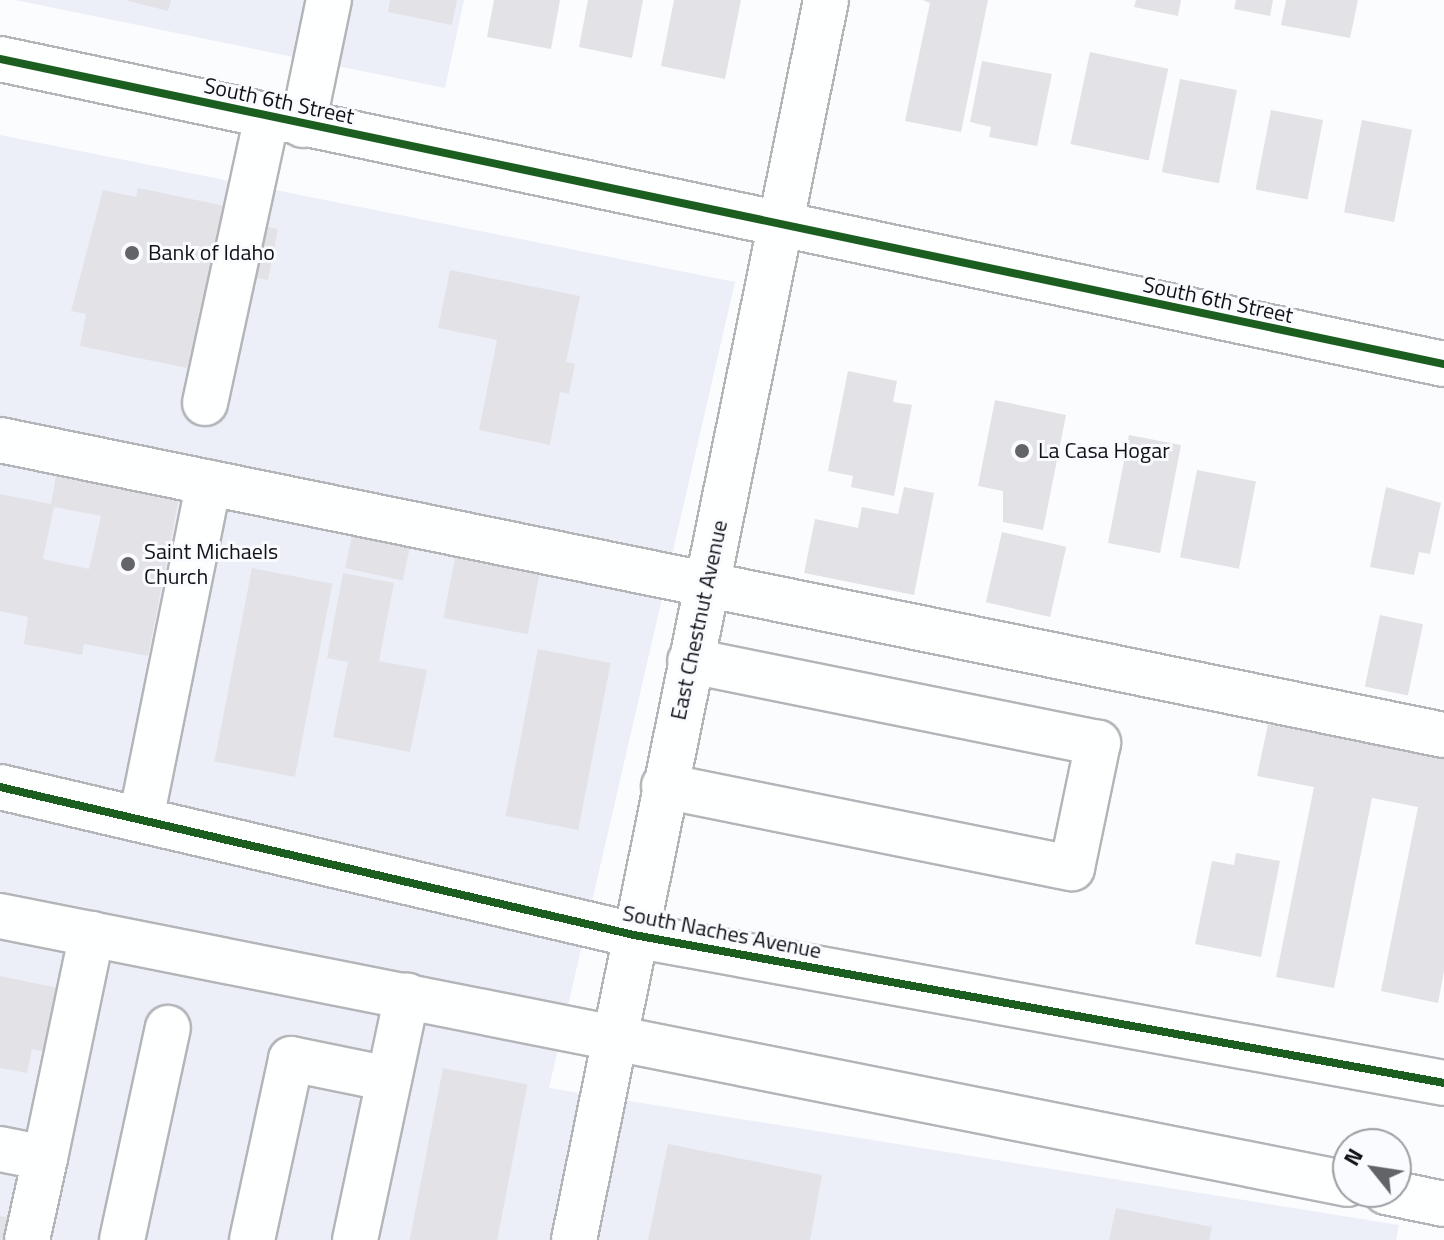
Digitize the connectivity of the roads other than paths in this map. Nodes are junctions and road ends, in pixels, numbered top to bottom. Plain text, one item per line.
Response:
1 (329, 0) edge
2 (826, 0) edge
3 (0, 59) edge
4 (285, 121) junction
5 (780, 229) junction
6 (1444, 364) edge
7 (205, 403) dead end
8 (0, 440) edge
9 (209, 483) junction
10 (706, 585) junction
11 (690, 661) junction
12 (1444, 735) edge
13 (664, 786) junction
14 (4, 791) edge
15 (141, 819) junction
16 (0, 916) edge
17 (92, 934) junction
18 (634, 935) junction
19 (407, 995) junction
20 (168, 1028) dead end
21 (615, 1036) junction
22 (389, 1079) junction
23 (1444, 1083) edge
24 (0, 1149) edge
25 (45, 1158) junction
26 (1332, 1181) edge
27 (1412, 1197) edge
28 (1444, 1204) edge
29 (27, 1240) edge
30 (122, 1240) edge
31 (252, 1240) edge
32 (355, 1240) edge
33 (574, 1240) edge

1 - 4 street
2 - 5 street, East Chestnut Avenue
3 - 4 street, South 6th Street
4 - 5 street, South 6th Street
4 - 7 street
5 - 6 street, South 6th Street
5 - 10 street, East Chestnut Avenue
8 - 9 street
9 - 10 street
9 - 15 street
10 - 11 street, East Chestnut Avenue
10 - 12 street
11 - 13 street, East Chestnut Avenue
11 - 13 street
13 - 18 street, East Chestnut Avenue
14 - 15 street, South Naches Avenue
15 - 18 street, South Naches Avenue
16 - 17 street
17 - 19 street
17 - 25 street
18 - 21 street, East Chestnut Avenue
18 - 23 street, South Naches Avenue
19 - 21 street
19 - 22 street
20 - 30 street
21 - 26 street
21 - 33 street, East Chestnut Avenue
22 - 31 street
22 - 32 street
24 - 25 street
25 - 29 street
27 - 28 street

